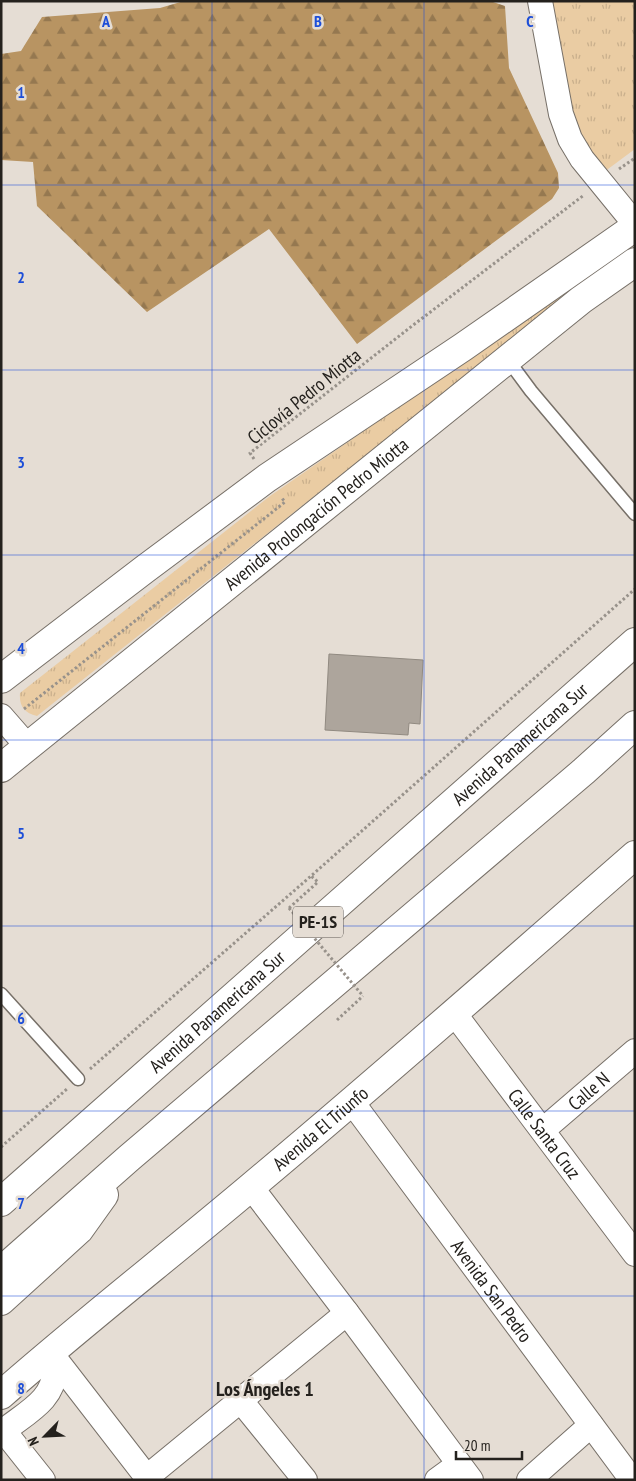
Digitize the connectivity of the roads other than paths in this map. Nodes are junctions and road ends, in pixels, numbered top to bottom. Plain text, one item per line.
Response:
1 (540, 1) edge
2 (635, 226) edge
3 (635, 262) edge
4 (508, 360) junction
5 (635, 514) edge
6 (635, 642) edge
7 (1, 679) edge
8 (4, 719) edge
9 (635, 726) edge
10 (635, 744) edge
11 (28, 747) junction
12 (1, 768) edge
13 (584, 772) junction
14 (635, 855) edge
15 (1, 994) edge
16 (454, 1013) junction
17 (635, 1051) edge
18 (78, 1080) road end
19 (352, 1102) junction
20 (543, 1130) junction
21 (129, 1158) junction
22 (251, 1187) junction
23 (1, 1202) edge
24 (635, 1254) edge
25 (1, 1271) edge
26 (1, 1301) edge
27 (348, 1313) junction
28 (50, 1352) junction
29 (1, 1394) edge
30 (241, 1401) junction
31 (591, 1425) junction
32 (3, 1432) edge
33 (465, 1472) edge
34 (148, 1479) edge
35 (43, 1480) edge
36 (305, 1480) edge
37 (437, 1480) edge
38 (529, 1480) edge
39 (632, 1480) edge

1 - 2 street
2 - 7 main road
3 - 4 main road, Avenida Prolongación Pedro Miotta
4 - 5 lane
4 - 11 main road, Avenida Prolongación Pedro Miotta
6 - 23 main road, Avenida Panamericana Sur / PE-1S
8 - 11 street
9 - 13 main road
10 - 13 main road
11 - 12 main road, Avenida Prolongación Pedro Miotta
13 - 21 main road
14 - 16 main road, Avenida El Triunfo
15 - 18 lane
16 - 19 main road, Avenida El Triunfo
16 - 20 street, Calle Santa Cruz
17 - 20 street, Calle N
19 - 22 main road, Avenida El Triunfo
19 - 31 street, Avenida San Pedro
20 - 24 street, Calle Santa Cruz
21 - 25 main road
21 - 26 main road
22 - 27 street
22 - 28 main road, Avenida El Triunfo
27 - 30 street
27 - 33 street
28 - 29 main road, Avenida El Triunfo
28 - 32 street
28 - 34 street
30 - 34 street
30 - 36 street
31 - 38 street
31 - 39 street, Avenida San Pedro
32 - 35 street
33 - 37 street

